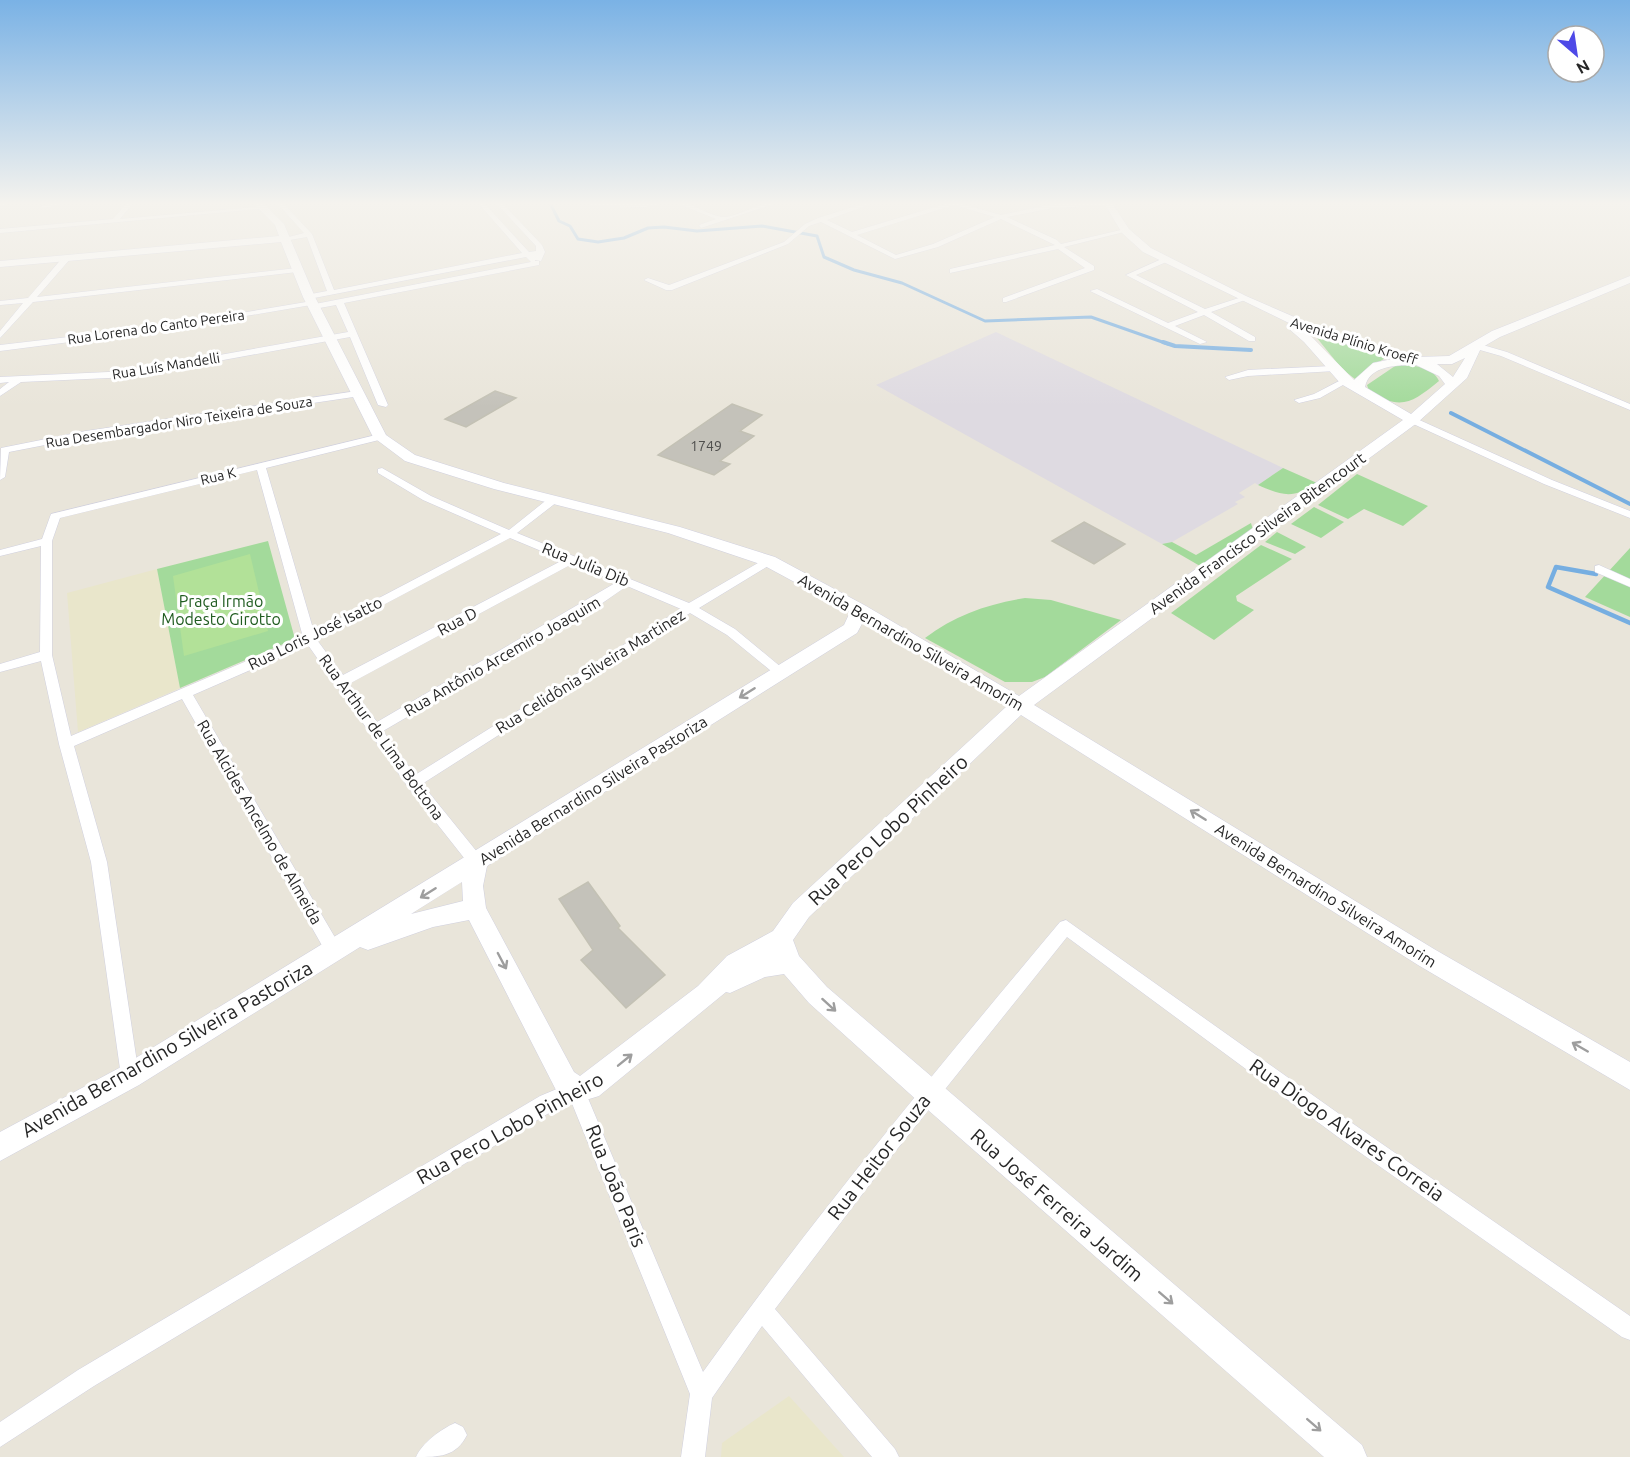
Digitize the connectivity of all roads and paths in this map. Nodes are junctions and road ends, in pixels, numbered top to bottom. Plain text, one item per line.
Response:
1 (56, 271) edge
2 (288, 271) edge
3 (297, 271) edge
4 (323, 271) edge
5 (441, 271) edge
6 (495, 271) edge
7 (713, 271) edge
8 (1083, 271) edge
9 (1140, 271) edge
10 (1189, 271) edge
11 (1630, 279) edge
12 (648, 280) dead end
13 (340, 291) junction
14 (1094, 291) dead end
15 (331, 292) junction
16 (1242, 298) junction
17 (1006, 300) dead end
18 (27, 301) junction
19 (342, 301) junction
20 (312, 302) junction
21 (0, 303) edge
22 (1205, 312) junction
23 (1283, 318) junction
24 (11, 321) junction
25 (0, 322) edge
26 (1170, 325) junction
27 (352, 334) junction
28 (0, 336) edge
29 (330, 338) junction
30 (1252, 339) dead end
31 (1203, 342) dead end
32 (1476, 346) junction
33 (0, 348) edge
34 (1420, 361) junction
35 (1332, 369) junction
36 (1229, 377) dead end
37 (19, 379) junction
38 (0, 380) edge
39 (1346, 381) junction
40 (1453, 386) junction
41 (1358, 390) junction
42 (0, 393) edge
43 (357, 394) junction
44 (1373, 399) junction
45 (1299, 400) dead end
46 (1433, 403) junction
47 (383, 405) dead end
48 (1630, 407) edge
49 (1412, 420) junction
50 (381, 437) junction
51 (2, 450) edge
52 (261, 466) junction
53 (382, 471) dead end
54 (0, 477) edge
55 (553, 500) junction
56 (1630, 515) edge
57 (510, 534) junction
58 (47, 541) junction
59 (0, 553) edge
60 (573, 559) junction
61 (769, 561) junction
62 (1599, 569) dead end
63 (627, 580) junction
64 (1630, 583) edge
65 (690, 608) junction
66 (860, 610) junction
67 (851, 630) junction
68 (896, 631) junction
69 (310, 639) junction
70 (46, 656) junction
71 (0, 668) edge
72 (781, 672) junction
73 (341, 682) junction
74 (185, 693) junction
75 (1020, 705) junction
76 (375, 729) junction
77 (66, 744) junction
78 (413, 783) junction
79 (477, 863) junction
80 (475, 909) junction
81 (1066, 927) joint
82 (785, 950) junction
83 (334, 951) junction
84 (130, 1076) junction
85 (1630, 1077) edge
86 (576, 1090) junction
87 (929, 1094) junction
88 (0, 1147) edge
89 (761, 1308) junction
90 (1630, 1329) edge
91 (701, 1394) junction
92 (0, 1435) edge
93 (455, 1435) dead end
94 (428, 1457) edge
95 (693, 1457) edge
96 (887, 1457) edge
97 (1350, 1457) edge

1 - 18 street
2 - 18 street
3 - 20 main road, Avenida Bernardino Silveira Amorim
4 - 15 street
5 - 13 street
6 - 19 street
7 - 12 street
8 - 17 street
9 - 22 street
10 - 16 main road, Avenida Plínio Kroeff
11 - 32 main road
13 - 15 street
13 - 19 street
14 - 26 street
15 - 20 street
16 - 22 street
16 - 23 main road, Avenida Plínio Kroeff
18 - 21 street
18 - 24 street
19 - 20 street
19 - 27 street
20 - 29 main road, Avenida Bernardino Silveira Amorim
20 - 33 street, Rua Lorena do Canto Pereira
22 - 26 street
22 - 30 street
23 - 34 main road, Avenida Plínio Kroeff
23 - 35 main road, Avenida Plínio Kroeff
24 - 25 street
24 - 28 street
26 - 31 street
27 - 29 street, Rua Luís Mandelli
27 - 47 street
29 - 37 street, Rua Luís Mandelli
29 - 43 main road, Avenida Bernardino Silveira Amorim
32 - 34 main road
32 - 40 main road, Avenida Francisco Silveira Bitencourt
32 - 48 street
34 - 40 main road, Avenida Plínio Kroeff
34 - 41 main road
35 - 36 street
35 - 39 main road, Avenida Plínio Kroeff
37 - 38 street, Rua Luís Mandelli
37 - 42 street
39 - 41 main road, Avenida Plínio Kroeff
39 - 45 street
40 - 46 main road, Avenida Francisco Silveira Bitencourt
41 - 44 main road, Avenida Plínio Kroeff
43 - 50 main road, Avenida Bernardino Silveira Amorim
43 - 51 street, Rua Desembargador Niro Teixeira de Souza
44 - 46 main road
44 - 49 main road, Avenida Plínio Kroeff
46 - 49 main road, Avenida Francisco Silveira Bitencourt
49 - 56 street
49 - 75 main road, Avenida Francisco Silveira Bitencourt
50 - 52 street, Rua K
50 - 55 main road, Avenida Bernardino Silveira Amorim
51 - 54 street
52 - 58 street, Rua K
52 - 69 street, Rua Arthur de Lima Bottona
53 - 57 street, Rua Julia Dib
55 - 57 street, Rua Loris José Isatto
55 - 61 main road, Avenida Bernardino Silveira Amorim
57 - 60 street, Rua Julia Dib
57 - 69 street, Rua Loris José Isatto
58 - 59 street
58 - 70 street
60 - 63 street, Rua Julia Dib
60 - 73 street, Rua D
61 - 65 street, Rua Celidônia Silveira Martinez
61 - 66 main road, Avenida Bernardino Silveira Amorim
62 - 64 street
63 - 65 street, Rua Julia Dib
63 - 76 street, Rua Antônio Arcemiro Joaquim
65 - 72 street, Rua Julia Dib
65 - 78 street, Rua Celidônia Silveira Martinez
66 - 67 main road
66 - 68 main road, Avenida Bernardino Silveira Amorim
67 - 68 main road
67 - 72 main road, Avenida Bernardino Silveira Pastoriza
68 - 75 main road, Avenida Bernardino Silveira Amorim
69 - 73 street, Rua Arthur de Lima Bottona
69 - 74 street, Rua Loris José Isatto
70 - 71 street
70 - 77 street
72 -> 79 main road, Avenida Bernardino Silveira Pastoriza
73 - 76 street, Rua Arthur de Lima Bottona
74 - 77 street, Rua Loris José Isatto
74 - 83 street, Rua Alcides Ancelmo de Almeida
75 - 82 main road, Rua Pero Lobo Pinheiro
85 -> 75 main road, Avenida Bernardino Silveira Amorim
76 - 78 street, Rua Arthur de Lima Bottona
77 - 84 street
78 - 79 street, Rua Arthur de Lima Bottona
79 - 80 main road, Rua João Paris
79 -> 83 main road, Avenida Bernardino Silveira Pastoriza
80 - 83 main road, Avenida Bernardino Silveira Pastoriza
80 -> 86 main road, Rua João Paris
81 - 87 street, Rua Heitor Souza
81 - 90 street, Rua Diogo Alvares Correia
86 -> 82 main road, Rua Pero Lobo Pinheiro
82 -> 87 main road, Rua José Ferreira Jardim
83 - 84 main road, Avenida Bernardino Silveira Pastoriza
84 - 88 main road, Avenida Bernardino Silveira Pastoriza
86 - 91 street, Rua João Paris
86 - 92 street, Rua Pero Lobo Pinheiro
87 - 89 street, Rua Heitor Souza
87 -> 97 main road, Rua José Ferreira Jardim
89 - 91 street, Rua Heitor Souza
89 - 96 street
91 - 95 street, Rua João Paris
93 - 94 street

